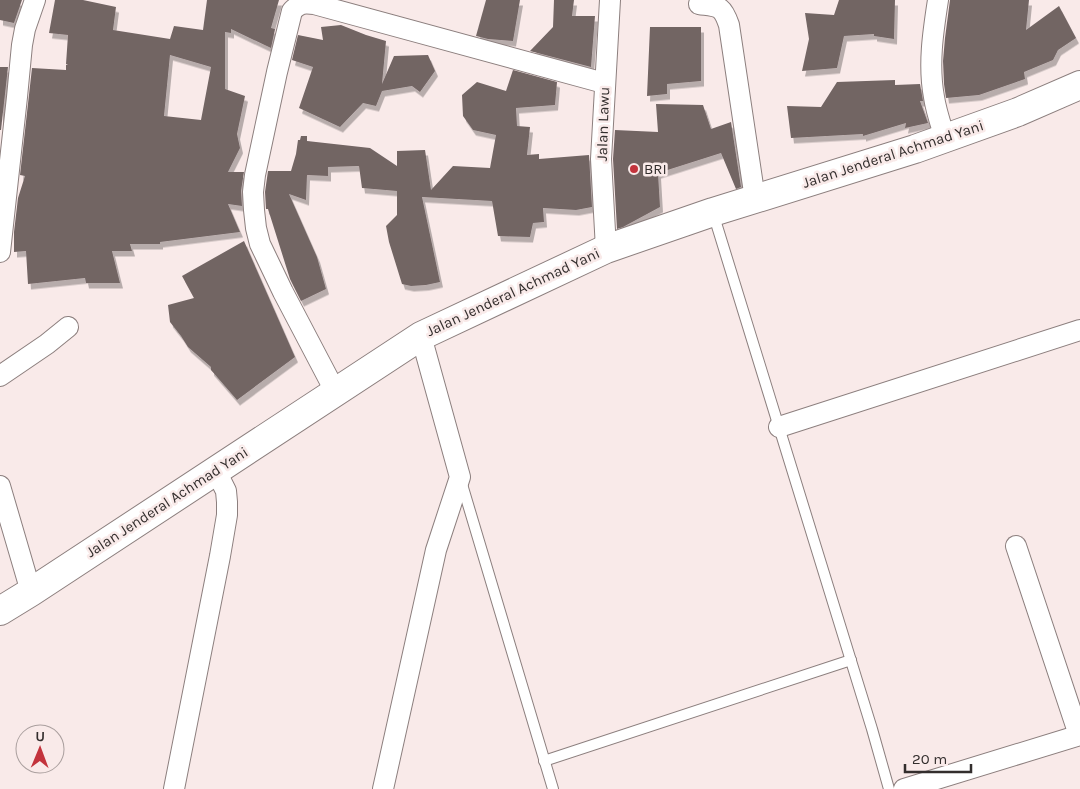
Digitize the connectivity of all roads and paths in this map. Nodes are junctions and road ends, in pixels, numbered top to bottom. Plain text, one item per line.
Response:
1 (36, 0) edge
2 (610, 0) edge
3 (938, 0) edge
4 (699, 4) dead end
5 (604, 83) junction
6 (1080, 85) edge
7 (944, 138) junction
8 (755, 199) junction
9 (713, 212) junction
10 (606, 249) junction
11 (0, 252) edge
12 (68, 327) dead end
13 (1080, 330) edge
14 (421, 336) junction
15 (0, 376) edge
16 (336, 391) junction
17 (779, 427) junction
18 (216, 471) junction
19 (460, 477) junction
20 (0, 486) edge
21 (1016, 546) dead end
22 (30, 592) junction
23 (0, 611) edge
24 (851, 660) junction
25 (1080, 735) edge
26 (544, 762) junction
27 (174, 789) edge
28 (383, 789) edge
29 (553, 789) edge
30 (889, 789) edge
31 (904, 789) edge

1 - 11 street
2 - 5 street, Jalan Lawu
3 - 7 street
4 - 8 street
5 - 10 street, Jalan Lawu
5 - 16 street
6 - 7 main road, Jalan Jenderal Achmad Yani
7 - 8 main road, Jalan Jenderal Achmad Yani
8 - 9 main road, Jalan Jenderal Achmad Yani
9 - 10 main road, Jalan Jenderal Achmad Yani
9 - 17 lane
10 - 14 main road, Jalan Jenderal Achmad Yani
12 - 15 street
13 - 17 street
14 - 16 main road, Jalan Jenderal Achmad Yani
14 - 19 street
16 - 18 main road, Jalan Jenderal Achmad Yani
17 - 24 lane
18 - 22 main road, Jalan Jenderal Achmad Yani
18 - 27 street
19 - 26 lane
19 - 28 street
20 - 22 street
21 - 25 street
22 - 23 main road, Jalan Jenderal Achmad Yani
24 - 26 lane
24 - 30 lane
25 - 31 street
26 - 29 lane

